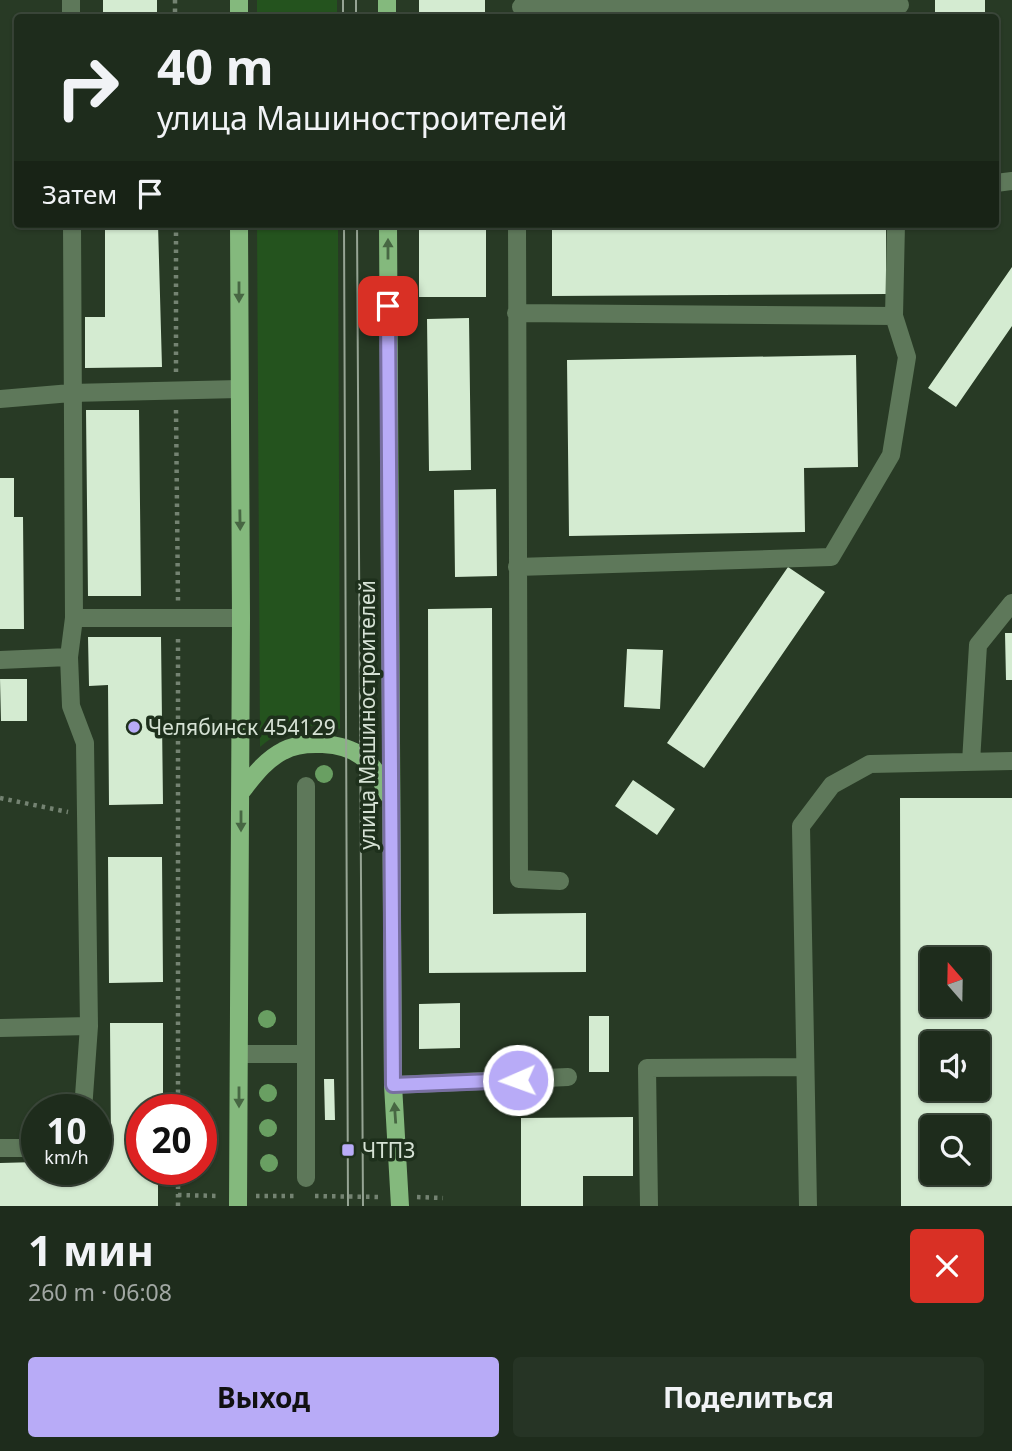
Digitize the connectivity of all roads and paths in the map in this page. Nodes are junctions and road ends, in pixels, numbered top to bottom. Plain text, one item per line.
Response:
1 (527, 6) edge
2 (900, 7) edge
3 (72, 228) edge
4 (176, 228) edge
5 (239, 228) edge
6 (388, 228) edge
7 (517, 228) edge
8 (896, 228) edge
9 (516, 313) junction
10 (894, 316) junction
11 (239, 389) junction
12 (176, 390) junction
13 (71, 393) junction
14 (0, 399) edge
15 (517, 567) junction
16 (1012, 603) edge
17 (178, 617) junction
18 (74, 618) junction
19 (241, 618) junction
20 (69, 657) junction
21 (0, 660) edge
22 (1012, 761) edge
23 (971, 762) junction
24 (306, 786) dead end
25 (241, 792) junction
26 (0, 798) edge
27 (390, 799) junction
28 (86, 815) junction
29 (560, 881) dead end
30 (89, 1026) junction
31 (0, 1028) edge
32 (239, 1054) junction
33 (306, 1054) junction
34 (805, 1067) junction
35 (568, 1077) dead end
36 (393, 1085) junction
37 (84, 1094) edge
38 (178, 1094) edge
39 (0, 1147) edge
40 (21, 1148) edge
41 (306, 1178) dead end
42 (178, 1185) edge
43 (178, 1206) edge
44 (238, 1206) edge
45 (400, 1206) edge
46 (649, 1206) edge
47 (808, 1206) edge

1 - 2 lane
3 - 13 lane
4 - 12 path
5 -> 11 main road
27 -> 6 main road, улица Машиностроителей
7 - 9 lane
8 - 10 lane
9 - 10 lane
9 - 15 lane
10 - 15 lane
11 - 12 lane
11 -> 19 main road
12 - 13 lane
12 - 17 path
13 - 14 lane
13 - 18 lane
15 - 29 lane
16 - 23 lane
17 - 18 lane
17 - 19 lane
17 - 38 path
18 - 20 lane
19 - 25 main road
20 - 21 lane
20 - 28 lane
22 - 23 lane
23 - 34 lane
24 - 33 lane
25 - 27 main road
25 -> 32 main road
26 - 28 path
27 - 36 main road, улица Машиностроителей
28 - 30 lane
30 - 31 lane
30 - 37 lane
32 - 33 lane
32 -> 44 main road
33 - 41 lane
34 - 46 lane
34 - 47 lane
35 - 36 lane
45 -> 36 main road, улица Машиностроителей
39 - 40 lane
42 - 43 path

